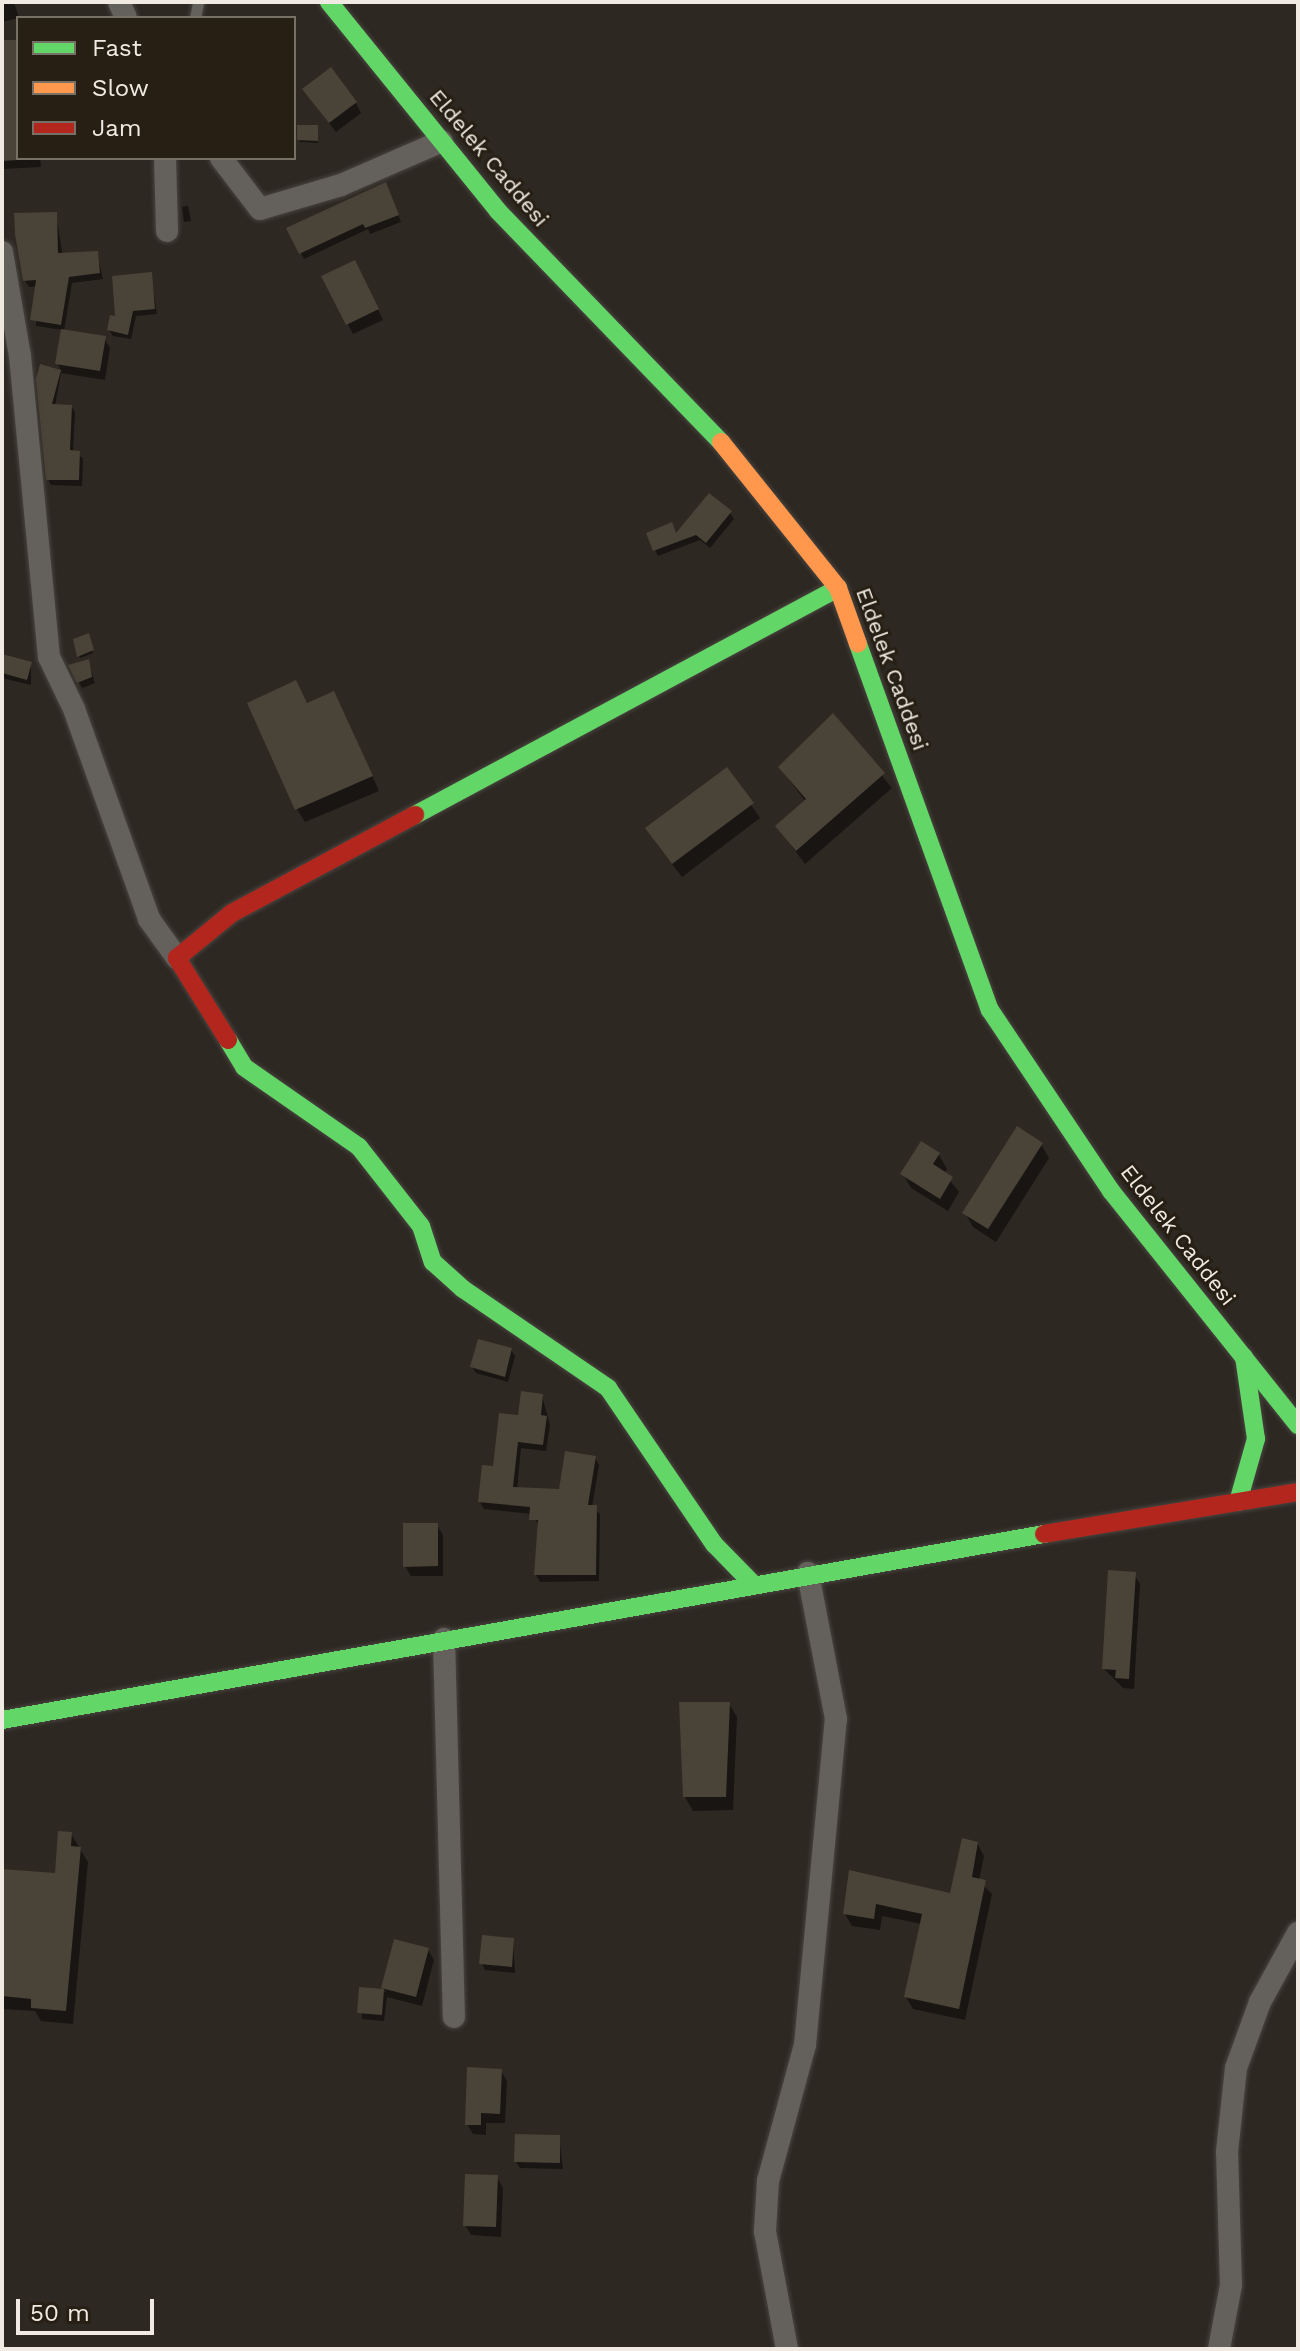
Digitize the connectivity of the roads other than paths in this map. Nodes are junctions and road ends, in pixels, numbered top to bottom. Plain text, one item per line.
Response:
1 (329, 2) edge
2 (442, 141) junction
3 (165, 160) edge
4 (223, 160) edge
5 (167, 231) dead end
6 (2, 252) edge
7 (838, 588) junction
8 (177, 958) junction
9 (1243, 1357) junction
10 (1298, 1394) edge
11 (1298, 1425) edge
12 (1298, 1492) edge
13 (1238, 1502) junction
14 (808, 1573) junction
15 (752, 1583) junction
16 (444, 1639) junction
17 (2, 1720) edge
18 (1298, 1933) edge
19 (454, 2017) dead end
20 (787, 2349) edge
21 (1219, 2349) edge

1 - 2 street, Eldelek Caddesi
2 - 4 street
2 - 7 street, Eldelek Caddesi
3 - 5 street
6 - 8 street
7 - 8 street
7 - 9 street, Eldelek Caddesi
8 - 15 street
9 - 10 street
9 - 11 street, Eldelek Caddesi
9 - 13 street
12 - 13 street
13 - 14 street
14 - 15 street
14 - 20 street
15 - 16 street
16 - 17 street
16 - 19 street
18 - 21 street

